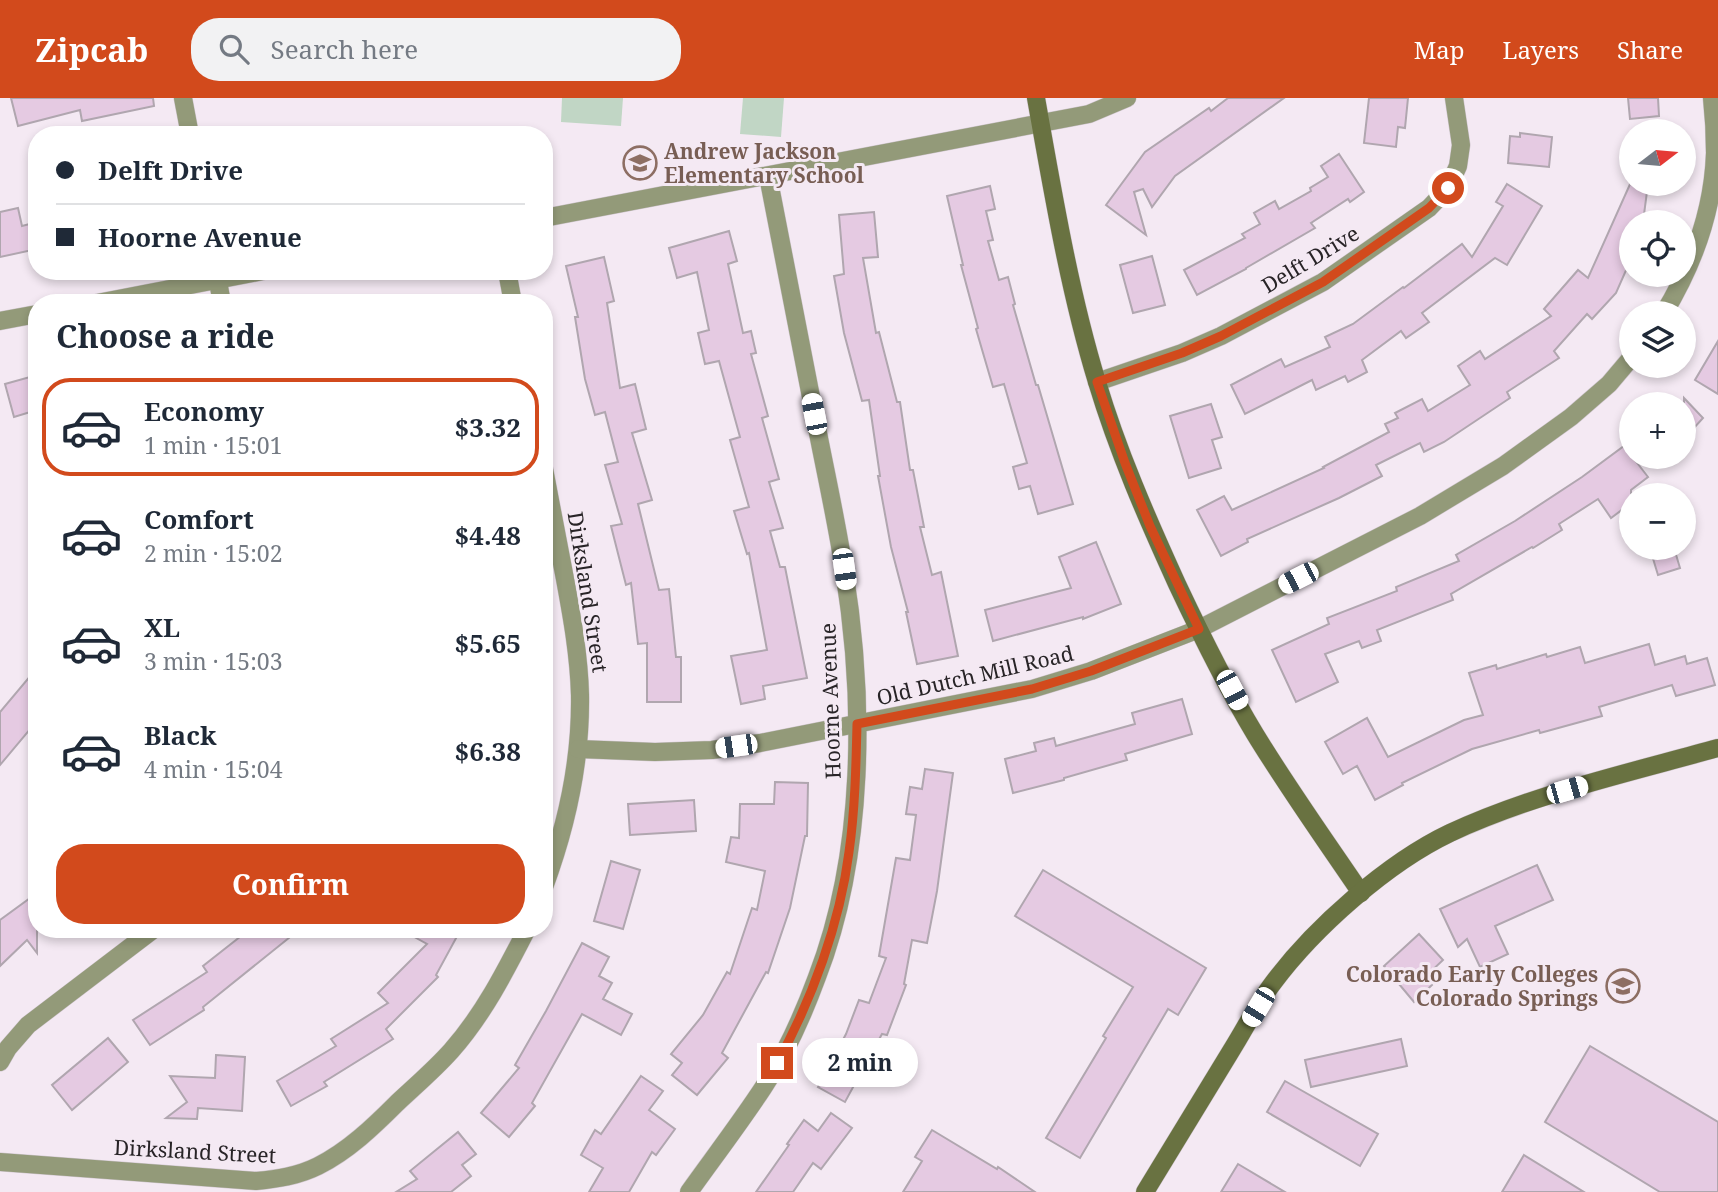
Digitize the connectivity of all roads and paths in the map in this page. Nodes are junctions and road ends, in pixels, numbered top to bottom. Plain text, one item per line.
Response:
1 (183, 98) edge
2 (1036, 98) edge
3 (1127, 98) edge
4 (1454, 98) edge
5 (1712, 98) edge
6 (1040, 122) junction
7 (188, 126) edge
8 (768, 176) junction
9 (553, 216) edge
10 (196, 280) edge
11 (136, 294) edge
12 (1671, 301) edge
13 (28, 316) edge
14 (0, 321) edge
15 (1619, 372) edge
16 (1097, 382) junction
17 (553, 518) edge
18 (1199, 629) junction
19 (857, 724) junction
20 (1718, 748) edge
21 (578, 749) junction
22 (553, 858) edge
23 (1361, 893) junction
24 (142, 938) edge
25 (523, 938) edge
26 (0, 1062) edge
27 (0, 1162) edge
28 (689, 1192) edge
29 (1145, 1192) edge

1 - 7 street
2 - 6 street
3 - 6 street
4 - 16 street, Delft Drive
5 - 12 street
6 - 8 street
6 - 16 street
8 - 9 street
8 - 19 street, Hoorne Avenue
10 - 11 street
13 - 14 street
15 - 18 street, Old Dutch Mill Road
16 - 18 street
17 - 21 street, Dirksland Street
18 - 19 street, Old Dutch Mill Road
18 - 23 street
19 - 21 street, Old Dutch Mill Road
19 - 28 street, Hoorne Avenue
20 - 23 street
21 - 22 street, Dirksland Street
23 - 29 street
24 - 26 street
25 - 27 street, Dirksland Street

